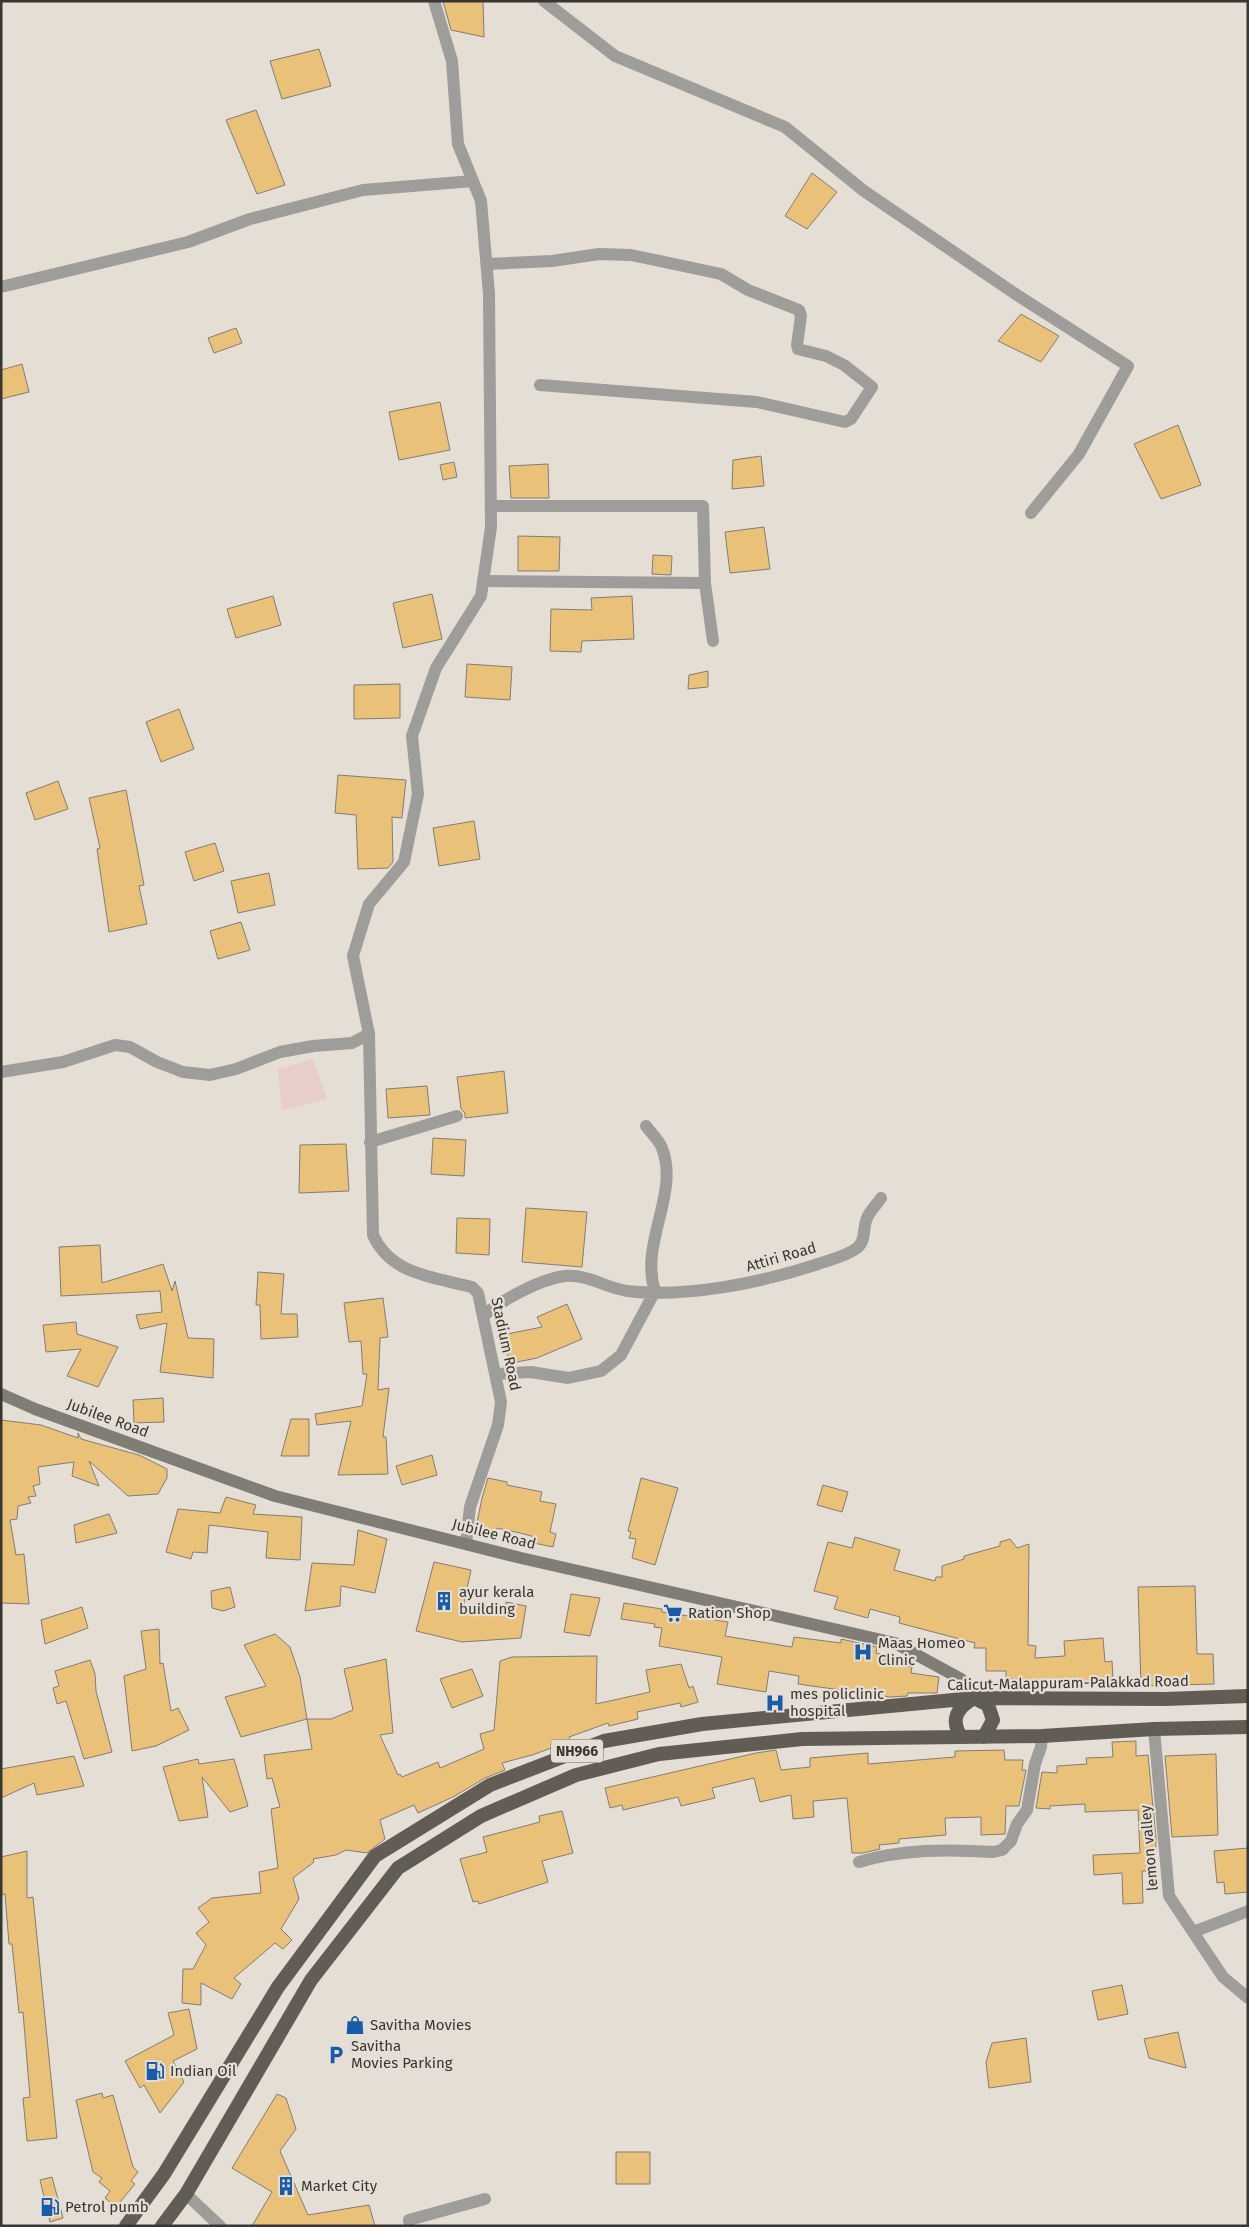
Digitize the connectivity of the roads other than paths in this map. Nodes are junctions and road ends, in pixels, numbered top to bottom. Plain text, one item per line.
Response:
1 (434, 1) edge
2 (544, 1) edge
3 (473, 181) junction
4 (487, 264) junction
5 (1, 287) edge
6 (540, 385) dead end
7 (492, 506) junction
8 (1031, 513) dead end
9 (483, 581) junction
10 (705, 582) junction
11 (712, 640) dead end
12 (368, 1034) junction
13 (1, 1072) edge
14 (457, 1116) dead end
15 (646, 1126) dead end
16 (370, 1142) junction
17 (881, 1198) dead end
18 (655, 1291) junction
19 (484, 1316) junction
20 (496, 1374) junction
21 (1, 1394) edge
22 (466, 1544) junction
23 (1248, 1696) edge
24 (974, 1698) junction
25 (1248, 1727) edge
26 (1154, 1729) junction
27 (984, 1736) junction
28 (1042, 1736) junction
29 (961, 1737) junction
30 (859, 1862) dead end
31 (1248, 1911) edge
32 (1193, 1932) junction
33 (1248, 1998) edge
34 (186, 2194) junction
35 (485, 2199) dead end
36 (126, 2226) edge
37 (162, 2226) edge
38 (220, 2226) edge
39 (410, 2226) edge

1 - 3 street, Stadium Road
2 - 8 street
3 - 4 street, Stadium Road
3 - 5 street
4 - 6 street
4 - 7 street, Stadium Road
7 - 9 street, Stadium Road
7 - 10 street
9 - 10 street
9 - 12 street, Stadium Road
10 - 11 street
12 - 13 street
12 - 16 street, Stadium Road
14 - 16 street
15 - 18 street
16 - 19 street, Stadium Road
17 - 18 street, Attiri Road
18 - 19 street, Attiri Road
18 - 20 street
19 - 20 street, Stadium Road
20 - 22 street, Stadium Road
21 - 22 main road, Jubilee Road
22 - 24 main road, Jubilee Road
23 - 24 highway, Calicut-Malappuram-Palakkad Road / NH966
24 - 27 highway
24 - 29 highway
24 - 36 highway, Calicut-Malappuram-Palakkad Road / NH966
25 - 26 highway, NH966
26 - 28 highway, NH966
26 - 32 street, lemon valley
27 - 28 highway, NH966
27 - 29 highway, NH966
28 - 30 street
29 - 34 highway, NH966
31 - 32 street
32 - 33 street, lemon valley
34 - 37 highway, NH966
34 - 38 street
35 - 39 street

